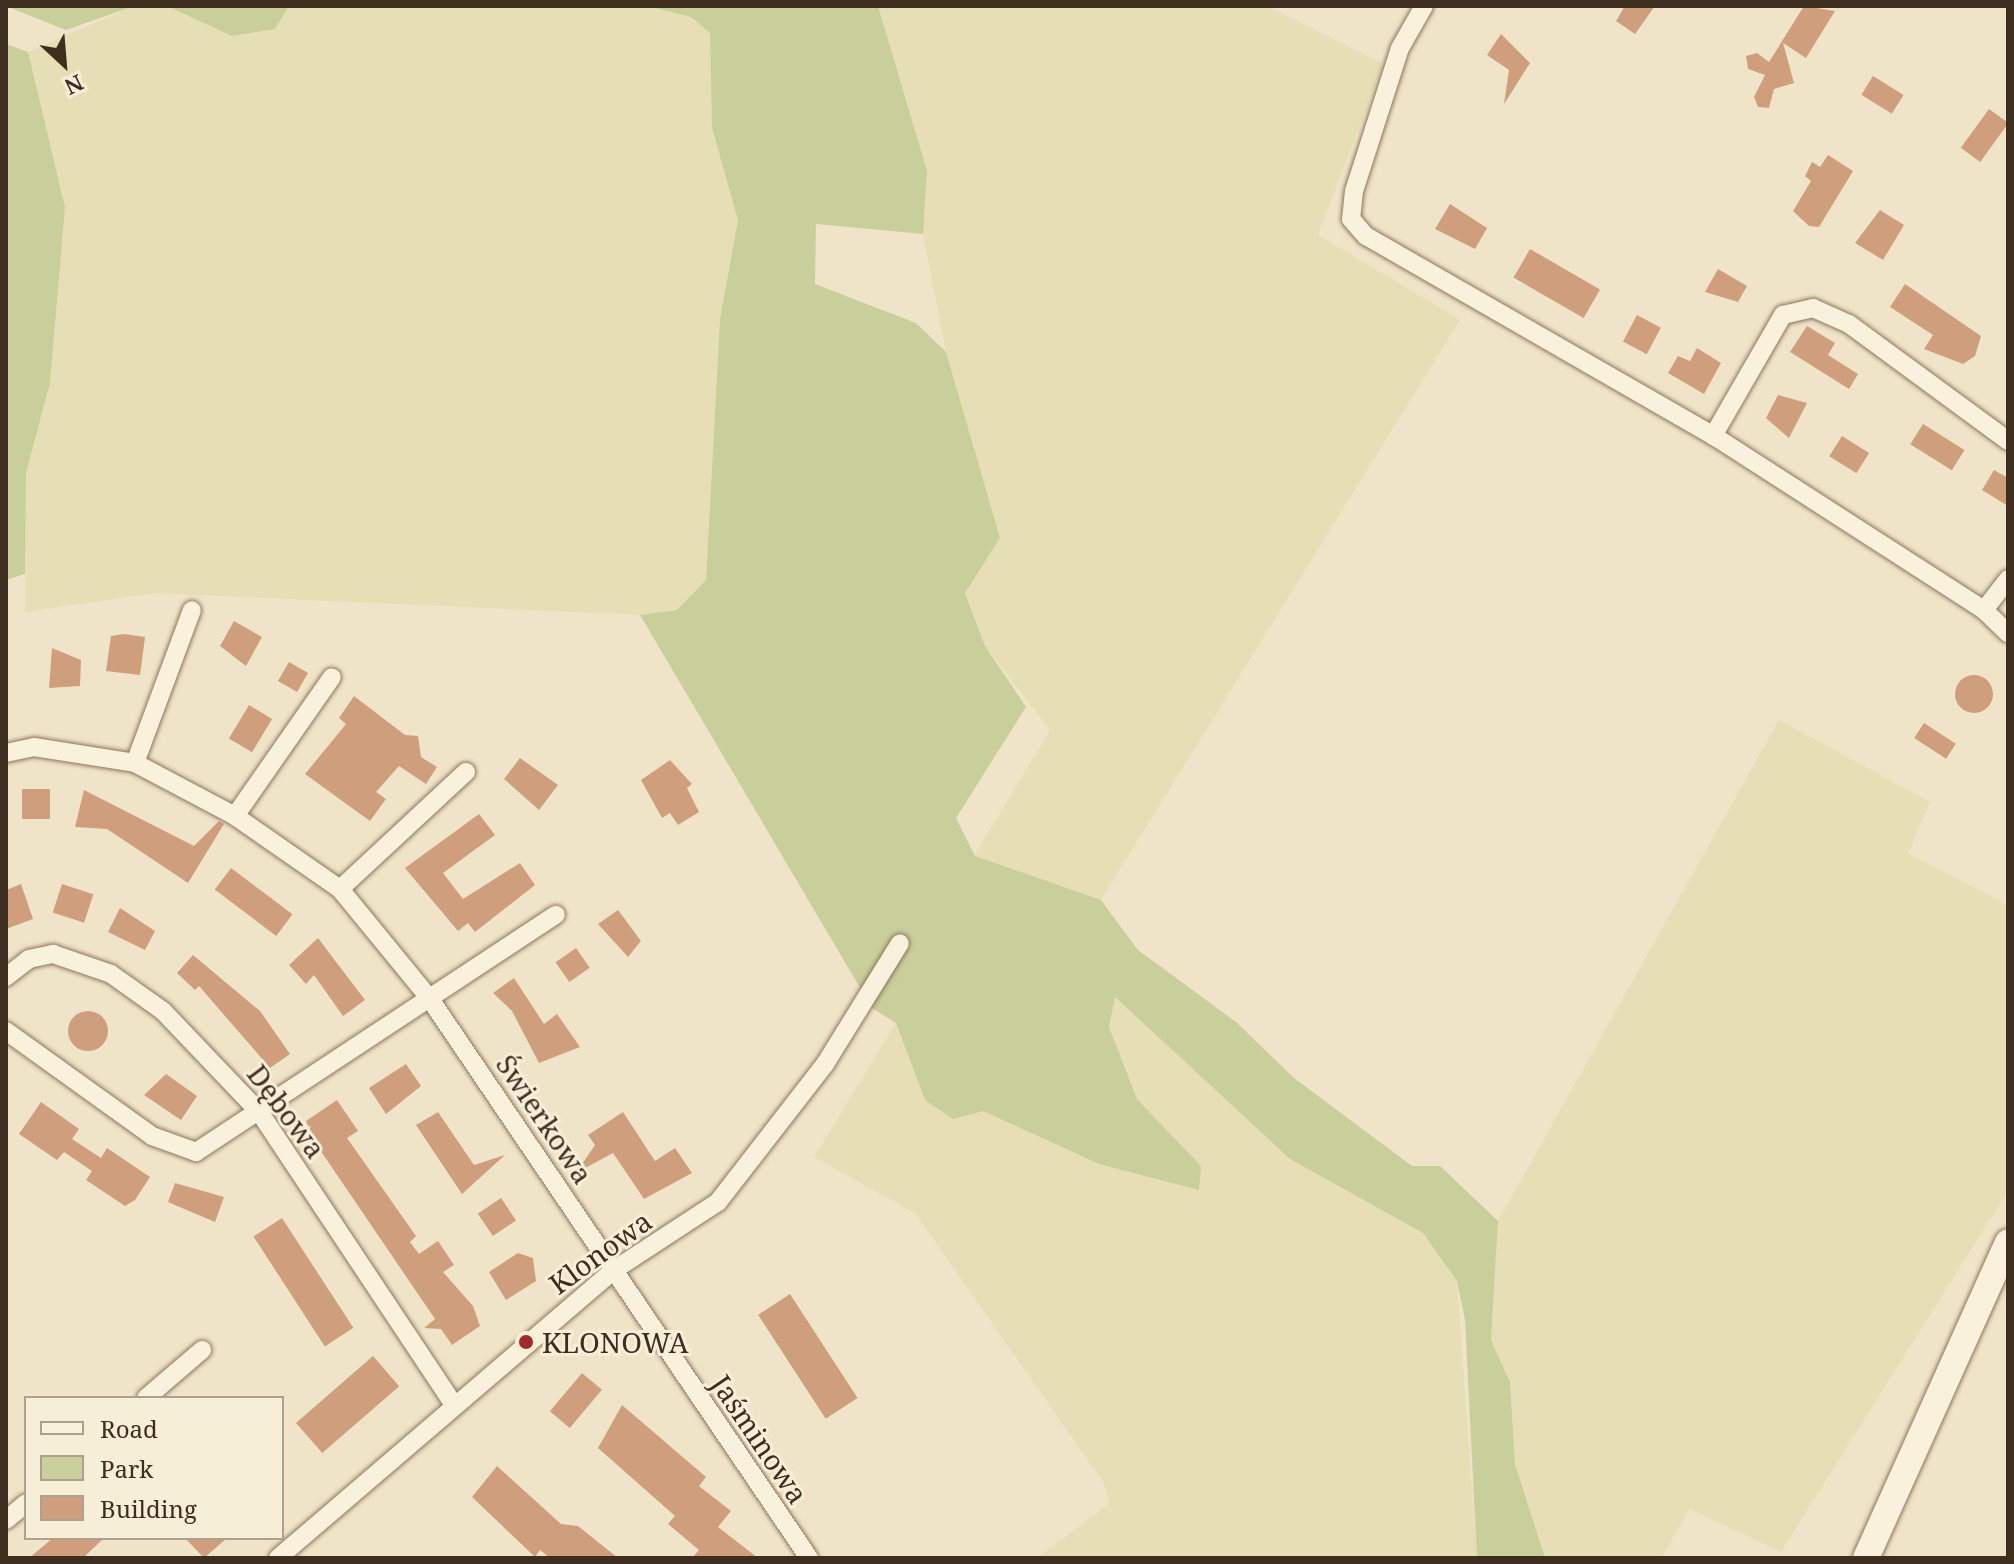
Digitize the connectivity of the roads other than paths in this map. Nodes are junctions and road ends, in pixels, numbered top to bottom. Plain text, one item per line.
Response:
1 (1424, 6) edge
2 (1713, 436) junction
3 (2008, 441) edge
4 (2008, 579) edge
5 (192, 610) dead end
6 (1984, 610) junction
7 (2008, 633) edge
8 (332, 677) dead end
9 (6, 753) edge
10 (135, 763) junction
11 (466, 772) dead end
12 (235, 816) junction
13 (340, 889) junction
14 (556, 915) dead end
15 (900, 943) dead end
16 (6, 977) edge
17 (430, 999) junction
18 (6, 1031) edge
19 (260, 1113) junction
20 (2008, 1242) edge
21 (614, 1270) junction
22 (202, 1350) dead end
23 (148, 1396) edge
24 (454, 1405) junction
25 (24, 1505) edge
26 (6, 1520) edge
27 (278, 1558) edge
28 (809, 1558) edge
29 (1866, 1558) edge

1 - 2 street
2 - 3 street
2 - 6 street
4 - 6 street
5 - 10 street
6 - 7 street
8 - 12 street
9 - 10 street, Świerkowa
10 - 12 street, Świerkowa
11 - 13 street
12 - 13 street, Świerkowa
13 - 17 street, Świerkowa
14 - 17 street
15 - 21 street, Klonowa
16 - 19 street, Dębowa
17 - 19 street
17 - 21 street, Świerkowa
18 - 19 street
19 - 24 street, Dębowa
20 - 29 main road
21 - 24 street, Klonowa
21 - 28 street, Jaśminowa
22 - 23 street
24 - 27 street, Klonowa
25 - 26 street

